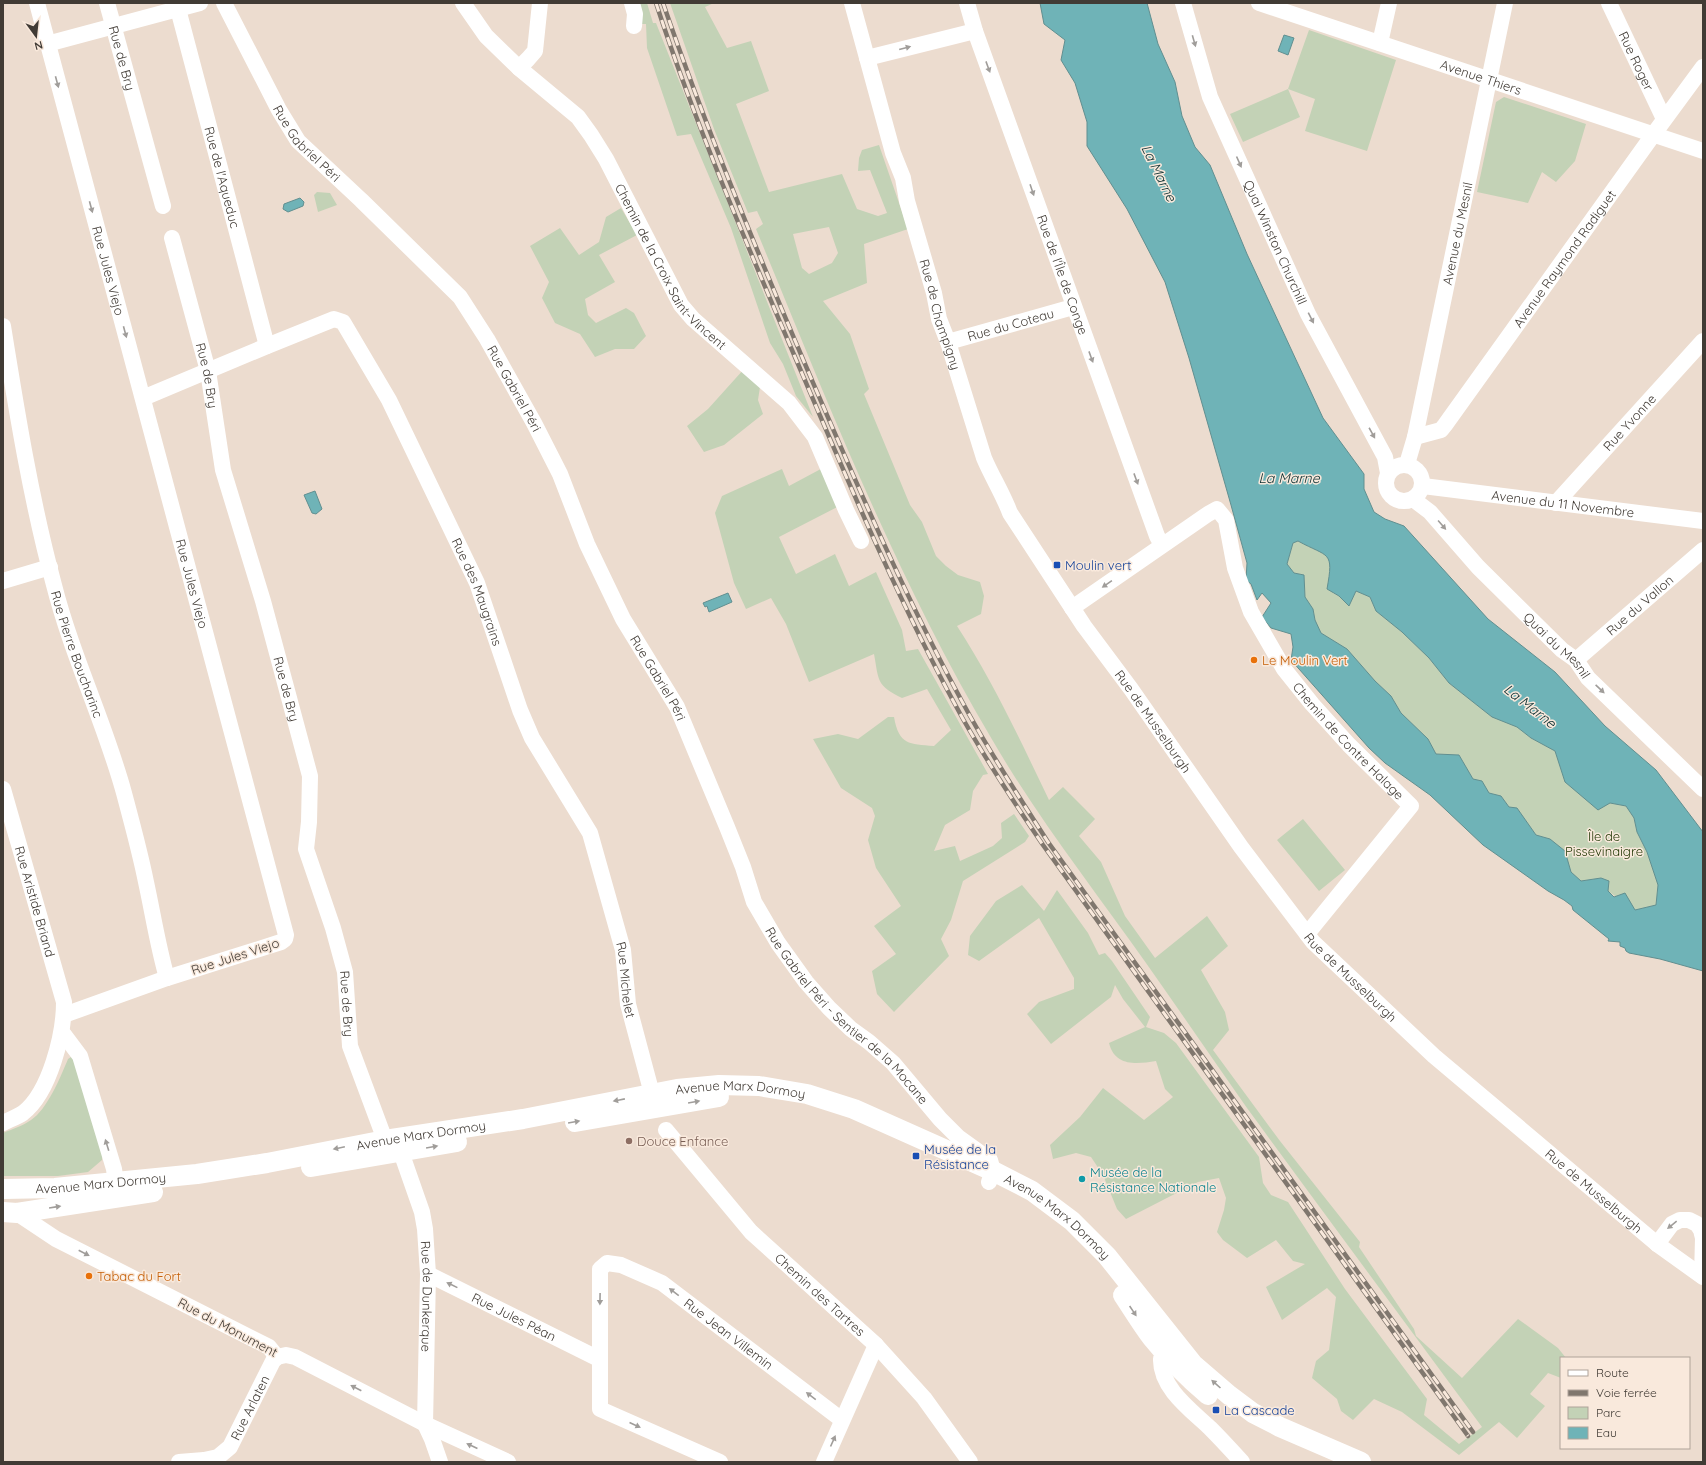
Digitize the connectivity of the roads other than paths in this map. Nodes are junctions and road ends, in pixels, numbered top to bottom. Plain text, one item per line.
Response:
1 (36, 3) edge
2 (107, 3) edge
3 (200, 3) edge
4 (224, 3) edge
5 (464, 3) edge
6 (540, 3) edge
7 (632, 3) edge
8 (852, 3) edge
9 (967, 3) edge
10 (1183, 3) edge
11 (1259, 3) edge
12 (1389, 3) edge
13 (1505, 3) edge
14 (1609, 3) edge
15 (178, 9) junction
16 (114, 26) junction
17 (634, 26) dead end
18 (975, 31) junction
19 (1380, 43) junction
20 (47, 44) junction
21 (867, 58) junction
22 (1703, 66) edge
23 (518, 68) junction
24 (1489, 80) junction
25 (1664, 119) junction
26 (1653, 134) junction
27 (1703, 151) edge
28 (163, 206) dead end
29 (172, 238) dead end
30 (1073, 307) junction
31 (3, 326) edge
32 (1703, 341) edge
33 (948, 342) junction
34 (267, 346) junction
35 (208, 371) junction
36 (143, 398) junction
37 (1415, 437) junction
38 (1407, 464) junction
39 (1388, 473) junction
40 (1423, 486) junction
41 (1414, 499) junction
42 (1556, 503) junction
43 (1703, 521) edge
44 (861, 541) dead end
45 (1162, 545) junction
46 (1703, 550) edge
47 (50, 567) junction
48 (3, 581) edge
49 (1072, 608) junction
50 (1576, 660) junction
51 (3, 789) edge
52 (1703, 789) edge
53 (727, 827) joint
54 (600, 866) joint
55 (1307, 934) junction
56 (167, 978) junction
57 (64, 1015) junction
58 (62, 1032) junction
59 (654, 1101) junction
60 (3, 1123) edge
61 (666, 1130) dead end
62 (385, 1140) junction
63 (401, 1152) junction
64 (991, 1176) junction
65 (116, 1183) junction
66 (3, 1189) edge
67 (10, 1213) edge
68 (1657, 1244) junction
69 (428, 1274) junction
70 (1702, 1277) edge
71 (876, 1345) junction
72 (1172, 1350) junction
73 (277, 1357) junction
74 (599, 1359) junction
75 (842, 1420) junction
76 (425, 1424) junction
77 (965, 1459) edge
78 (179, 1462) edge
79 (440, 1462) edge
80 (508, 1462) edge
81 (720, 1462) edge
82 (824, 1462) edge
83 (1242, 1462) edge
84 (1331, 1462) edge
85 (1361, 1462) edge

1 - 20 street, Rue Jules Viejo
2 - 16 street, Rue de Bry
3 - 15 street
4 - 53 street, Rue Gabriel Péri
5 - 23 street, Chemin de la Croix Saint-Vincent
6 - 23 street
7 - 17 street
8 - 21 street, Rue de Champigny
9 - 18 street, Rue de l'Île de Conge
10 -> 39 street, Quai Winston Churchill
11 - 19 street, Avenue Thiers
12 - 19 street
13 - 24 street, Avenue du Mesnil
14 - 25 street, Rue Roger
15 - 16 street
15 - 34 street, Rue de l'Aqueduc
16 - 20 street
16 - 28 street, Rue de Bry
21 -> 18 street
18 -> 30 street, Rue de l'Île de Conge
19 - 24 street, Avenue Thiers
20 -> 36 street, Rue Jules Viejo
21 - 33 street, Rue de Champigny
22 - 25 street, Avenue Raymond Radiguet
23 - 44 street, Chemin de la Croix Saint-Vincent
24 - 26 street, Avenue Thiers
24 - 37 street, Avenue du Mesnil
25 - 26 street, Avenue Raymond Radiguet
26 - 27 street, Avenue Thiers
26 - 37 street, Avenue Raymond Radiguet
29 - 35 street, Rue de Bry
30 - 33 street, Rue du Coteau
30 -> 45 street, Rue de l'Île de Conge
31 - 47 street, Rue Pierre Boucharinc
32 - 42 street, Rue Yvonne
33 - 49 street, Rue de Champigny
34 - 35 street
34 - 54 street, Rue des Maugrains
35 - 36 street
35 - 62 street, Rue de Bry
36 - 56 street, Rue Jules Viejo
37 - 38 street, Avenue du Mesnil
38 - 39 street
38 - 40 street
39 - 41 street
40 - 41 street
40 - 42 street, Avenue du 11 Novembre
41 -> 50 street, Quai du Mesnil
42 - 43 street, Avenue du 11 Novembre
45 -> 49 street
45 - 55 street, Chemin de Contre Halage
46 - 50 street, Rue du Vallon
47 - 48 street
47 - 56 street, Rue Pierre Boucharinc
49 - 55 street, Rue de Musselburgh
50 -> 52 street, Quai du Mesnil
51 - 57 street, Rue Aristide Briand
53 - 64 street, Rue Gabriel Péri - Sentier de la Mocane
54 - 59 street, Rue Michelet
55 - 68 street, Rue de Musselburgh
56 - 57 street, Rue Jules Viejo
57 - 58 street, Rue Aristide Briand
58 - 60 street, Rue Aristide Briand
65 -> 58 street
59 -> 62 main road, Avenue Marx Dormoy
63 -> 59 main road, Avenue Marx Dormoy
59 - 64 main road, Avenue Marx Dormoy
61 - 71 street, Chemin des Tartres
62 - 63 street
62 -> 65 main road, Avenue Marx Dormoy
67 -> 63 main road, Avenue Marx Dormoy
63 - 69 street, Rue de Dunkerque
64 - 72 main road, Avenue Marx Dormoy
65 - 66 main road, Avenue Marx Dormoy
67 -> 73 street, Rue du Monument
68 - 70 street, Rue de Musselburgh
70 -> 68 street
74 -> 69 street, Rue Jules Péan
69 - 76 street, Rue de Dunkerque
71 - 75 street
71 - 77 street, Chemin des Tartres
72 - 83 street
72 - 84 main road, Avenue Marx Dormoy
85 -> 72 main road, Avenue Marx Dormoy
76 -> 73 street, Rue du Monument
73 - 78 street, Rue Arlaten
75 -> 74 street, Rue Jean Villemin
74 -> 81 street
82 -> 75 street
76 - 79 street, Rue de Dunkerque
80 -> 76 street, Rue du Monument

